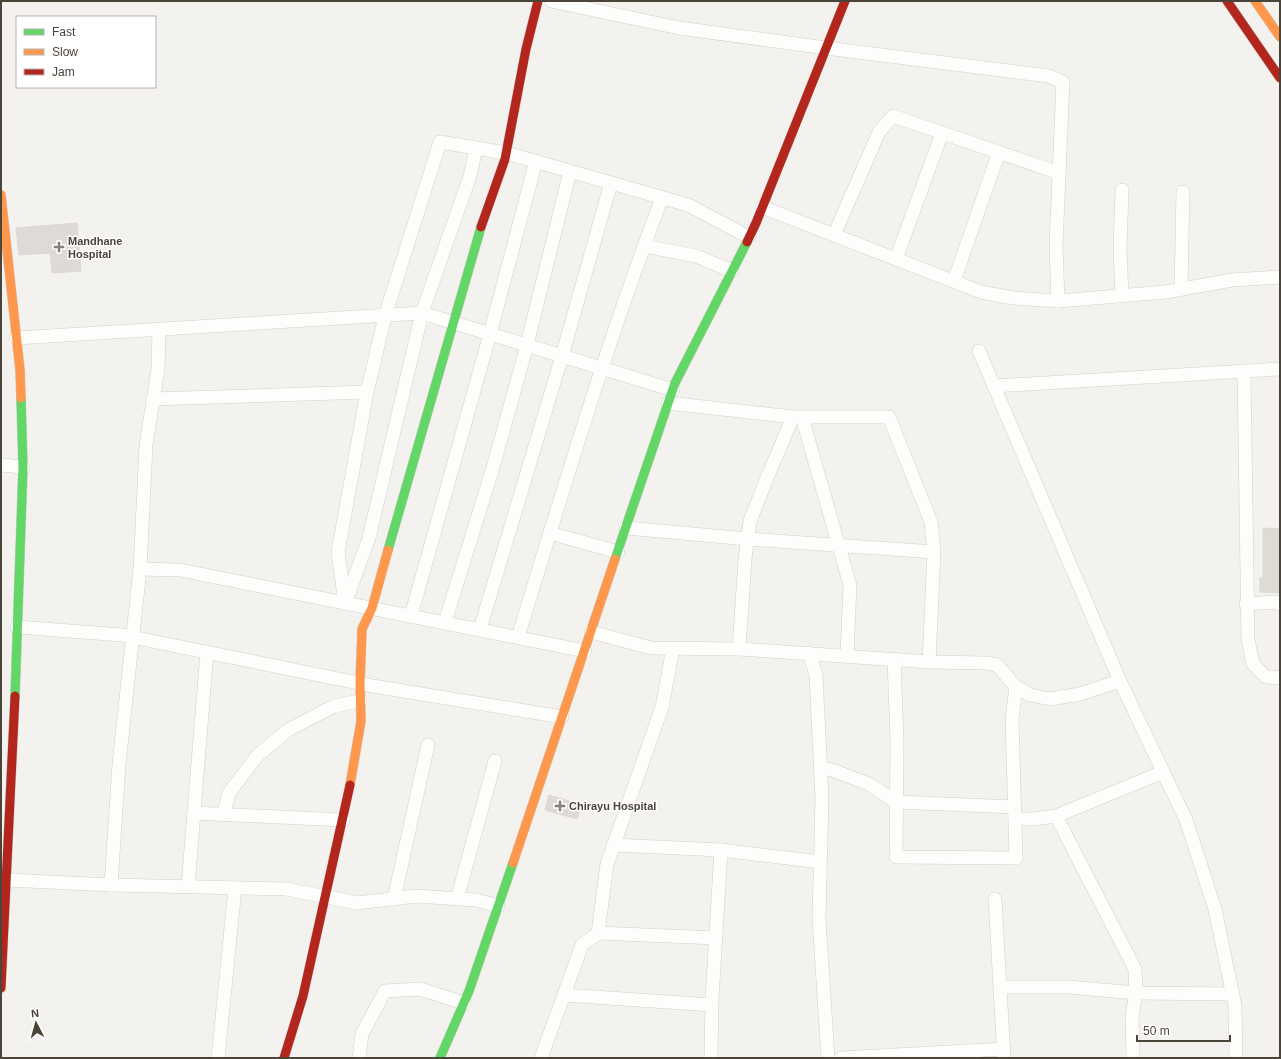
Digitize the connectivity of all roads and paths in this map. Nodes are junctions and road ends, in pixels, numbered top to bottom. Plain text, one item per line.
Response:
1 (538, 1) edge
2 (551, 1) edge
3 (846, 1) edge
4 (1227, 1) edge
5 (1255, 1) edge
6 (1280, 38) edge
7 (826, 48) junction
8 (1280, 78) edge
9 (942, 133) junction
10 (476, 148) junction
11 (999, 152) junction
12 (506, 153) junction
13 (536, 162) junction
14 (570, 171) junction
15 (1059, 173) junction
16 (611, 183) junction
17 (1122, 190) dead end
18 (1183, 192) dead end
19 (1, 195) edge
20 (662, 198) junction
21 (762, 207) junction
22 (834, 235) junction
23 (749, 237) junction
24 (644, 246) junction
25 (896, 259) junction
26 (732, 271) junction
27 (1280, 277) edge
28 (954, 281) junction
29 (1181, 289) junction
30 (1122, 296) junction
31 (1058, 301) junction
32 (422, 314) junction
33 (385, 316) junction
34 (454, 323) junction
35 (159, 330) junction
36 (490, 334) junction
37 (16, 338) junction
38 (527, 345) junction
39 (979, 351) dead end
40 (562, 356) junction
41 (601, 368) junction
42 (1280, 369) edge
43 (1244, 372) junction
44 (994, 386) junction
45 (673, 390) junction
46 (367, 392) junction
47 (153, 399) junction
48 (668, 403) junction
49 (798, 417) junction
50 (1, 465) edge
51 (23, 467) junction
52 (626, 528) junction
53 (550, 533) junction
54 (748, 539) junction
55 (839, 546) junction
56 (618, 552) junction
57 (934, 552) junction
58 (140, 569) junction
59 (345, 603) junction
60 (1246, 604) junction
61 (1280, 604) edge
62 (372, 608) junction
63 (411, 616) junction
64 (445, 622) junction
65 (17, 627) junction
66 (480, 630) junction
67 (591, 632) junction
68 (132, 637) junction
69 (518, 637) junction
70 (673, 648) junction
71 (739, 649) junction
72 (585, 651) junction
73 (207, 652) junction
74 (809, 653) junction
75 (847, 655) junction
76 (894, 659) junction
77 (930, 662) junction
78 (1280, 678) edge
79 (1120, 682) junction
80 (360, 683) junction
81 (1016, 687) junction
82 (360, 701) junction
83 (562, 717) junction
84 (428, 745) dead end
85 (495, 761) dead end
86 (820, 768) junction
87 (1163, 772) junction
88 (896, 802) junction
89 (194, 813) junction
90 (1015, 813) junction
91 (224, 814) junction
92 (1056, 816) junction
93 (343, 820) junction
94 (613, 845) junction
95 (721, 850) junction
96 (820, 862) junction
97 (7, 880) junction
98 (111, 884) junction
99 (188, 886) junction
100 (235, 888) junction
101 (325, 896) junction
102 (394, 899) junction
103 (457, 899) junction
104 (995, 899) dead end
105 (498, 906) junction
106 (598, 933) junction
107 (716, 938) junction
108 (1001, 987) junction
109 (1, 988) edge
110 (1136, 993) junction
111 (1233, 994) junction
112 (564, 995) junction
113 (464, 1003) junction
114 (712, 1005) junction
115 (1004, 1053) edge
116 (218, 1058) edge
117 (284, 1058) edge
118 (359, 1058) edge
119 (440, 1058) edge
120 (541, 1058) edge
121 (710, 1058) edge
122 (828, 1058) edge
123 (841, 1058) edge
124 (1133, 1058) edge
125 (1236, 1058) edge

1 - 12 main road
2 - 7 street
3 - 7 main road
4 - 8 main road
5 - 6 main road
7 - 15 street
7 - 21 main road
9 - 11 street
9 - 22 street
9 - 25 street
10 - 12 street
10 - 32 street
10 - 33 street
11 - 15 street
11 - 28 street
12 - 13 street
12 - 34 main road
13 - 14 street
13 - 36 street
14 - 16 street
14 - 38 street
15 - 31 street
16 - 20 street
16 - 40 street
17 - 30 street
18 - 29 street
19 - 37 main road
20 - 23 street
20 - 24 street
21 - 22 street
21 - 23 main road
22 - 25 street
23 - 26 main road
24 - 26 street
24 - 41 street
25 - 28 street
26 - 45 main road
27 - 29 street
28 - 31 street
29 - 30 street
30 - 31 street
32 - 33 street
32 - 34 street
32 - 59 street
33 - 35 street
33 - 46 street
34 - 36 street
34 - 62 main road
35 - 37 street
35 - 47 street
36 - 38 street
36 - 63 street
37 - 51 main road
38 - 40 street
38 - 64 street
39 - 44 street
40 - 41 street
40 - 66 street
41 - 45 street
41 - 53 street
42 - 43 street
43 - 44 street
43 - 60 street
44 - 79 street
45 - 48 main road
46 - 47 street
46 - 59 street
47 - 58 street
48 - 49 street
48 - 52 main road
49 - 54 street
49 - 55 street
49 - 57 street
50 - 51 street
51 - 65 main road
52 - 54 street
52 - 56 main road
53 - 56 street
53 - 69 street
54 - 55 street
54 - 71 street
55 - 57 street
55 - 75 street
56 - 67 main road
57 - 77 street
58 - 59 street
58 - 68 street
59 - 62 street
60 - 61 street
60 - 78 street
62 - 63 street
62 - 80 main road
63 - 64 street
64 - 66 street
65 - 68 street
65 - 97 main road
66 - 69 street
67 - 70 street
67 - 72 main road
68 - 73 street
68 - 98 street
69 - 72 street
70 - 71 street
70 - 94 street
71 - 74 street
72 - 83 main road
73 - 80 street
73 - 89 street
74 - 75 street
74 - 86 street
75 - 76 street
76 - 77 street
76 - 88 street
77 - 81 street
79 - 81 street
79 - 87 street
80 - 82 main road
80 - 83 street
81 - 90 street
82 - 91 street
82 - 93 main road
83 - 105 main road
84 - 102 street
85 - 103 street
86 - 88 street
86 - 96 street
87 - 92 street
87 - 111 street
88 - 90 street
88 - 90 street
89 - 91 street
89 - 99 street
90 - 92 street
91 - 93 street
92 - 110 street
93 - 101 main road
94 - 95 street
94 - 106 street
95 - 96 street
95 - 107 street
96 - 122 street
97 - 98 street
97 - 109 main road
98 - 99 street
99 - 100 street
100 - 101 street
100 - 116 street
101 - 102 street
101 - 117 main road
102 - 103 street
103 - 105 street
104 - 108 street
105 - 113 main road
106 - 107 street
106 - 112 street
107 - 114 street
108 - 110 street
108 - 115 street
110 - 111 street
110 - 124 street
111 - 125 street
112 - 114 street
112 - 120 street
113 - 118 street
113 - 119 main road
114 - 121 street
115 - 123 street

